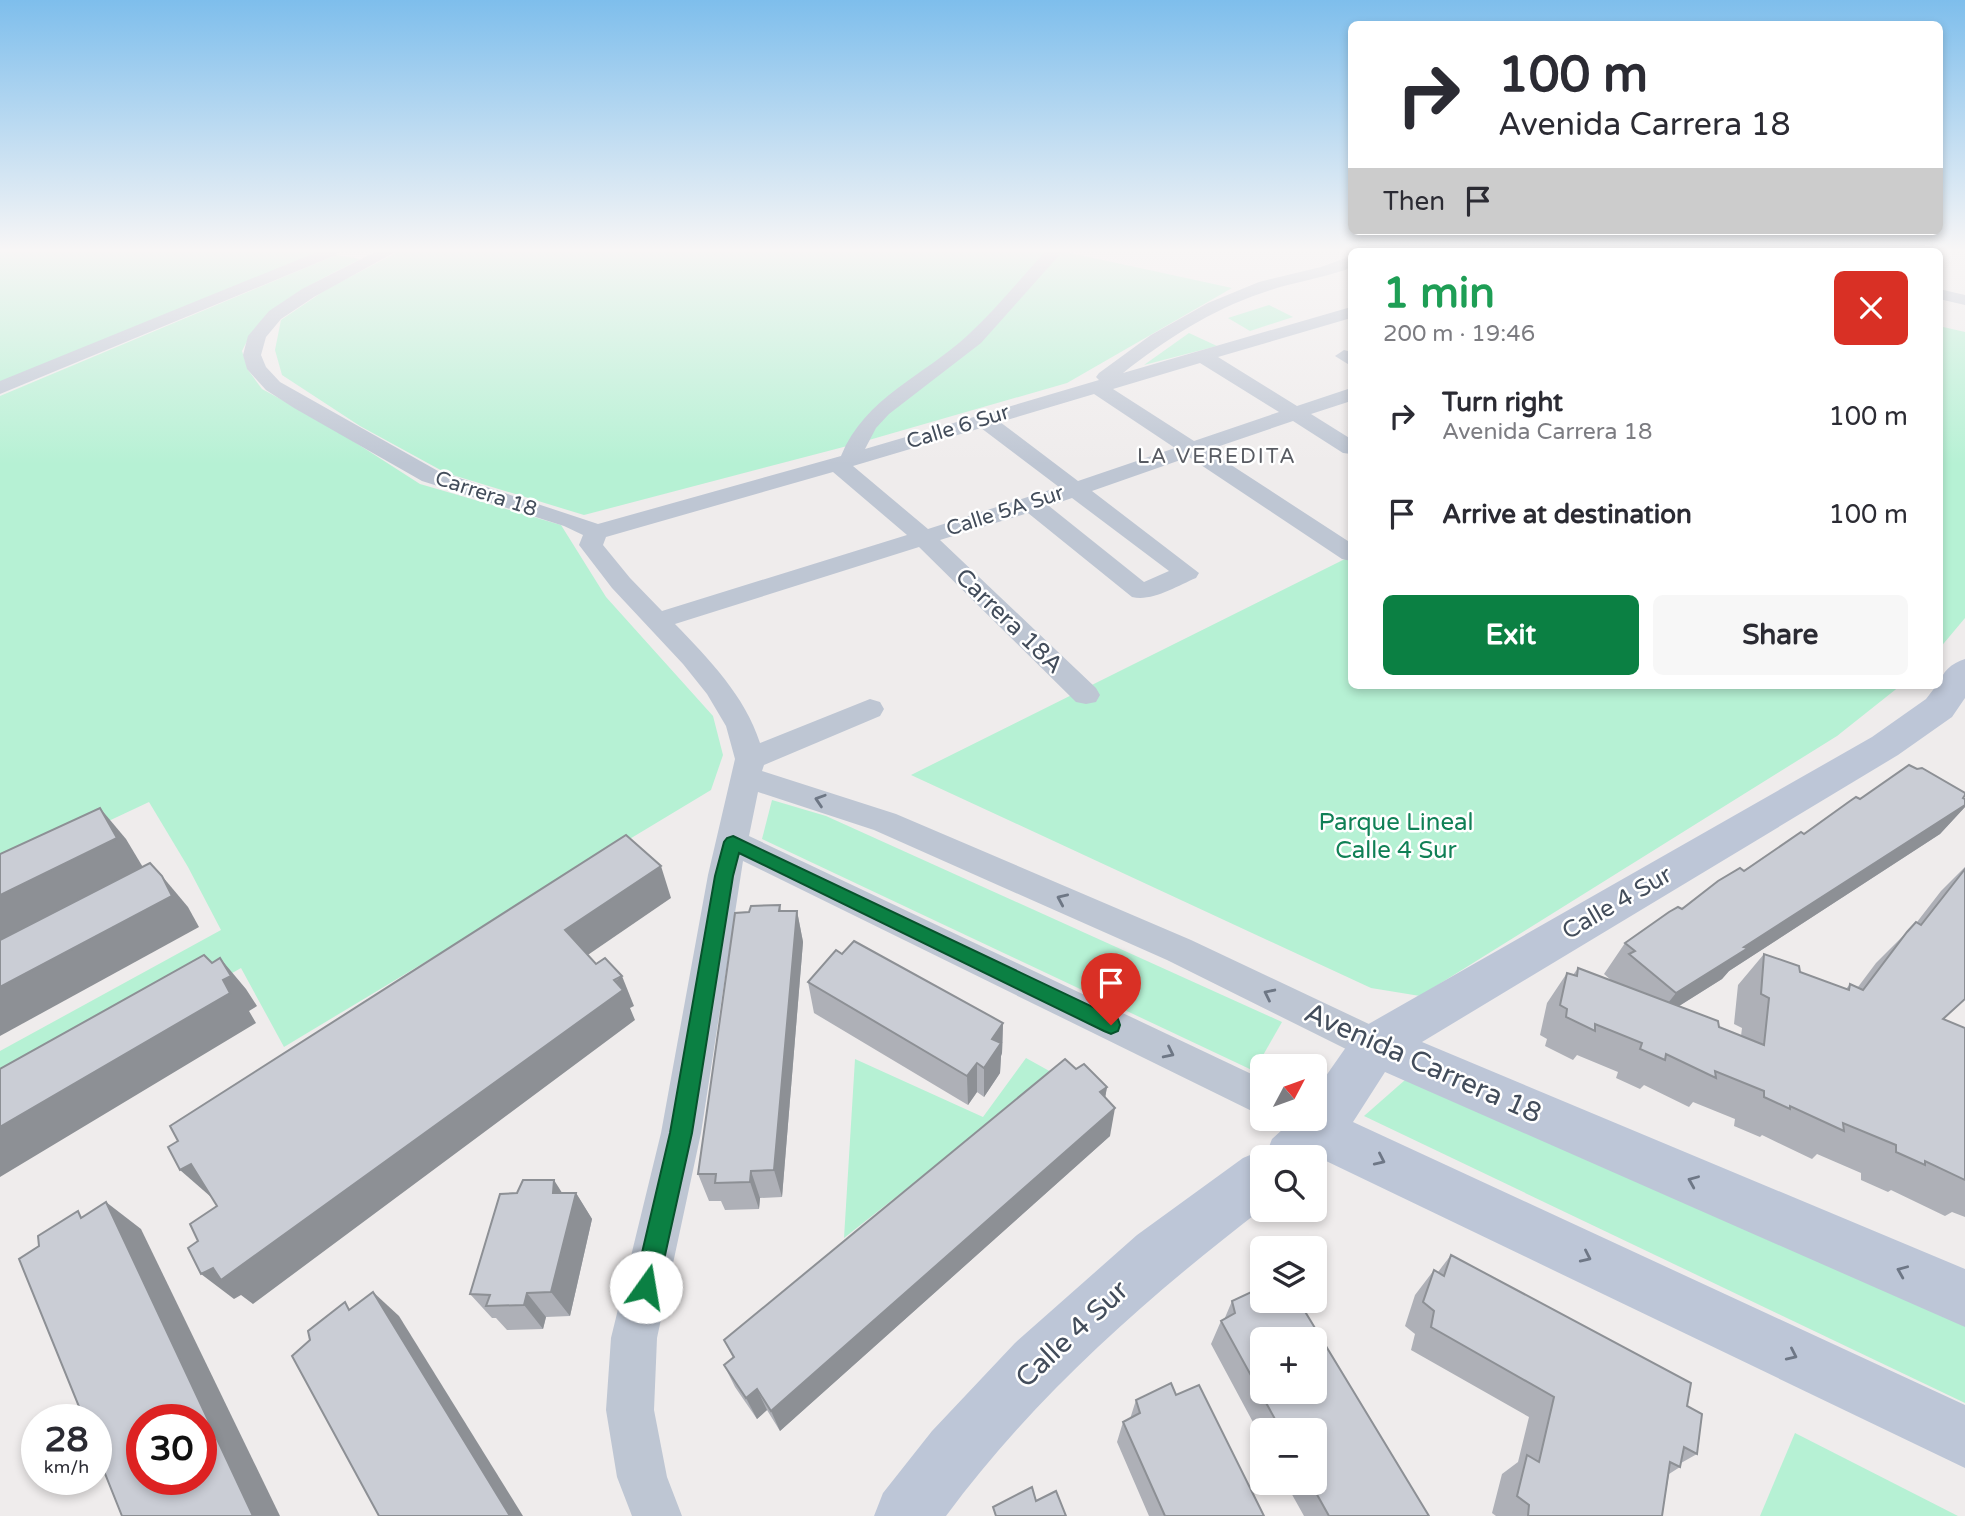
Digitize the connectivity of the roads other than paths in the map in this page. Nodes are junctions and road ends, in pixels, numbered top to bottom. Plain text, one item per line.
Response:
1 (158, 323) edge
2 (268, 323) edge
3 (988, 323) edge
4 (1186, 323) edge
5 (1308, 323) edge
6 (1203, 356) junction
7 (1095, 386) junction
8 (0, 388) edge
9 (1348, 395) edge
10 (1295, 413) junction
11 (984, 420) junction
12 (1348, 446) edge
13 (1192, 450) junction
14 (844, 462) junction
15 (1077, 489) junction
16 (1032, 504) junction
17 (596, 532) junction
18 (923, 537) junction
19 (1348, 552) edge
20 (657, 621) junction
21 (1965, 671) edge
22 (1086, 695) dead end
23 (870, 709) dead end
24 (749, 768) junction
25 (733, 842) junction
26 (1375, 1045) junction
27 (1250, 1092) edge
28 (1302, 1135) edge
29 (1250, 1185) edge
30 (1965, 1297) edge
31 (1965, 1437) edge
32 (657, 1516) edge
33 (906, 1516) edge

1 - 8 street
2 - 17 street, Carrera 18
3 - 14 street
4 - 7 street
5 - 6 street, Calle 6 Sur
6 - 7 street, Calle 6 Sur
6 - 10 street
7 - 11 street, Calle 6 Sur
7 - 13 street
9 - 10 street, Calle 5A Sur
10 - 12 street
10 - 13 street, Calle 5A Sur
11 - 14 street, Calle 6 Sur
11 - 15 street
13 - 15 street, Calle 5A Sur
13 - 19 street
14 - 17 street, Calle 6 Sur
14 - 18 street, Carrera 18A
15 - 16 street, Calle 5A Sur
15 - 16 street
16 - 18 street, Calle 5A Sur
17 - 20 street
18 - 20 street, Calle 5A Sur
18 - 22 street, Carrera 18A
20 - 24 street
21 - 26 main road, Calle 4 Sur
23 - 24 street
24 - 25 street
26 -> 24 street, Avenida Carrera 18
25 -> 27 street
25 - 32 street
26 - 28 main road, Calle 4 Sur
30 -> 26 main road, Avenida Carrera 18
28 -> 31 main road
29 - 33 main road, Calle 4 Sur

